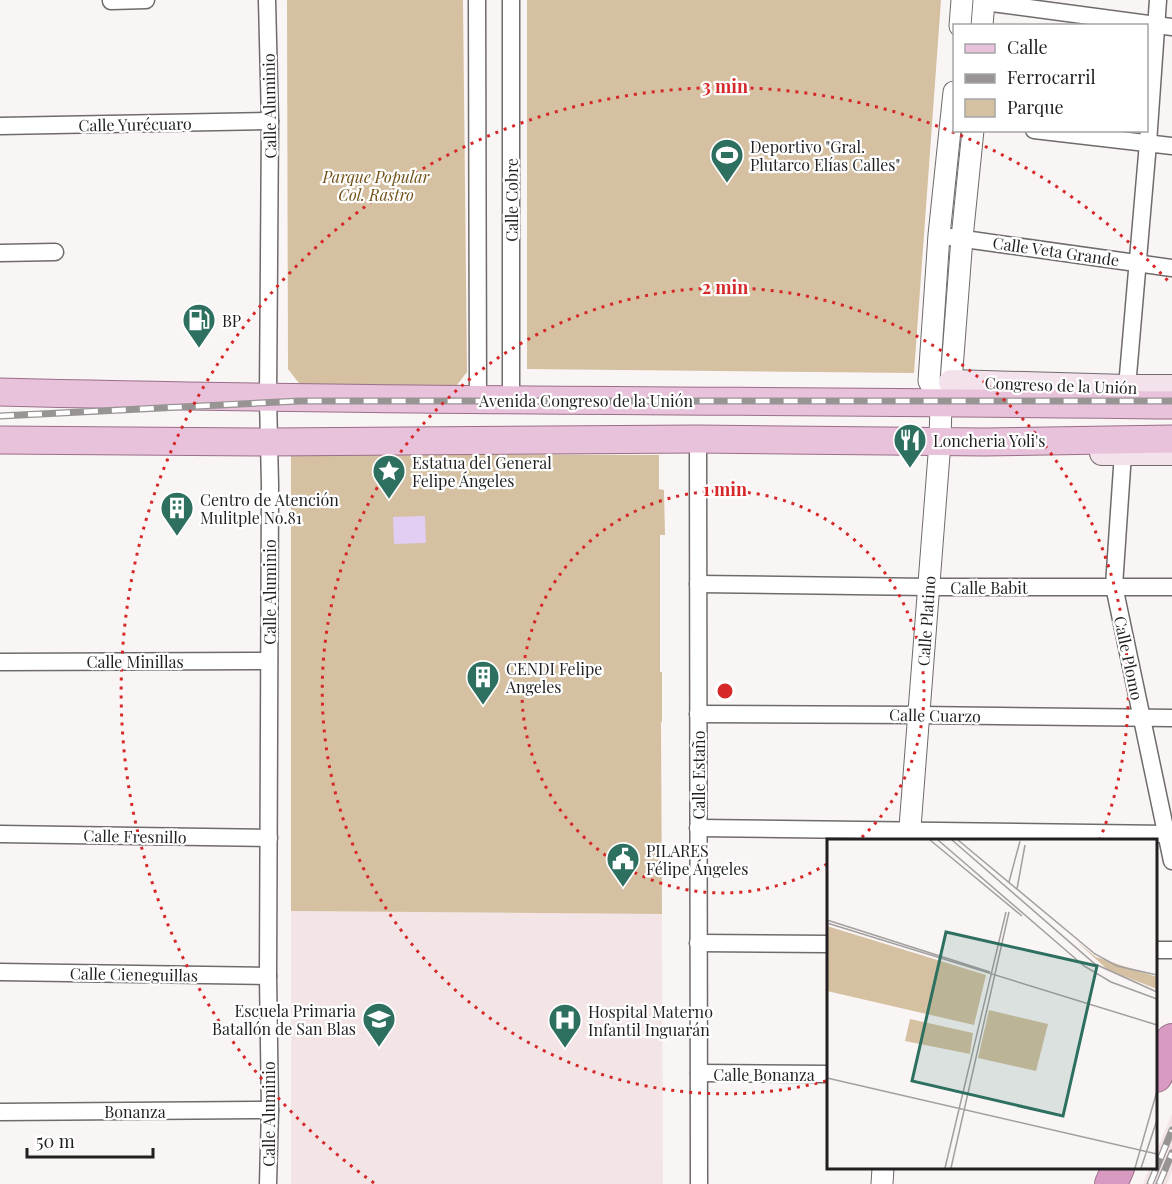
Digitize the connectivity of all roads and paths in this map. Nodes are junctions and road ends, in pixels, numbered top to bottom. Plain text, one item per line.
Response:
1 (146, 0) edge
2 (267, 0) edge
3 (477, 0) edge
4 (511, 0) edge
5 (962, 0) edge
6 (1158, 0) edge
7 (111, 1) edge
8 (984, 1) edge
9 (960, 24) edge
10 (982, 24) edge
11 (1164, 26) edge
12 (953, 102) edge
13 (270, 121) junction
14 (0, 126) edge
15 (973, 132) edge
16 (1052, 132) edge
17 (1148, 143) junction
18 (1172, 146) edge
19 (939, 235) junction
20 (962, 238) junction
21 (55, 252) dead end
22 (0, 253) edge
23 (1138, 263) junction
24 (1172, 268) edge
25 (1127, 387) junction
26 (1172, 387) edge
27 (0, 392) edge
28 (946, 392) junction
29 (1172, 394) edge
30 (268, 398) junction
31 (478, 400) junction
32 (512, 400) junction
33 (1172, 405) edge
34 (698, 439) junction
35 (1172, 439) edge
36 (0, 440) edge
37 (269, 442) junction
38 (940, 442) junction
39 (984, 442) junction
40 (1123, 453) junction
41 (1172, 453) edge
42 (698, 584) junction
43 (1114, 586) junction
44 (928, 587) junction
45 (1172, 587) edge
46 (269, 661) junction
47 (0, 662) edge
48 (698, 714) junction
49 (919, 715) junction
50 (1142, 718) junction
51 (1172, 718) edge
52 (698, 828) junction
53 (0, 834) edge
54 (1167, 834) junction
55 (909, 836) edge
56 (269, 838) junction
57 (1172, 861) edge
58 (698, 943) junction
59 (827, 944) edge
60 (0, 972) edge
61 (268, 976) junction
62 (1172, 1040) edge
63 (1157, 1072) edge
64 (699, 1073) junction
65 (827, 1074) edge
66 (270, 1110) junction
67 (0, 1112) edge
68 (883, 1169) edge
69 (1117, 1169) edge
70 (268, 1184) edge
71 (699, 1184) edge
72 (882, 1184) edge
73 (1111, 1184) edge

1 - 7 street
2 - 13 street, Calle Aluminio
3 - 31 street, Calle Cobre
4 - 32 street, Calle Cobre
5 - 9 street
6 - 11 street
8 - 10 street
8 - 11 street
11 - 17 street
12 - 19 street, Calle Platino
13 - 14 street, Calle Yurécuaro
13 - 30 street, Calle Aluminio
15 - 20 street, Calle Platino
16 - 17 street
17 - 18 street
17 - 23 street
19 - 20 street, Calle Veta Grande
19 - 28 street, Calle Platino
20 - 23 street, Calle Veta Grande
20 - 28 street, Calle Platino
21 - 22 street
23 - 24 street, Calle Veta Grande
23 - 25 street
25 - 26 main road, Congreso de la Unión
25 - 28 main road, Congreso de la Unión
27 - 30 main road, Avenida Congreso de la Unión
28 - 29 street
28 - 32 main road, Avenida Congreso de la Unión
28 - 33 main road, Avenida Congreso de la Unión
28 - 38 street, Calle Platino
30 - 31 main road, Avenida Congreso de la Unión
30 - 37 street, Calle Aluminio
31 - 32 main road, Avenida Congreso de la Unión
34 - 37 main road
34 - 38 main road
34 - 42 street, Calle Estaño
35 - 39 main road
36 - 37 main road
37 - 46 street, Calle Aluminio
38 - 39 main road
38 - 44 street, Calle Platino
39 - 40 main road
40 - 41 main road
40 - 43 street, Calle Plomo
42 - 44 street, Calle Babit
42 - 48 street, Calle Estaño
43 - 44 street, Calle Babit
43 - 45 street, Calle Babit
43 - 50 street, Calle Plomo
44 - 49 street, Calle Platino
46 - 47 street, Calle Minillas
46 - 56 street, Calle Aluminio
48 - 49 street, Calle Cuarzo
48 - 52 street, Calle Estaño
49 - 50 street, Calle Cuarzo
49 - 55 street, Calle Platino
50 - 51 street, Calle Cuarzo
50 - 54 street, Calle Plomo
52 - 55 street
52 - 58 street, Calle Estaño
53 - 56 street, Calle Fresnillo
54 - 55 street
54 - 57 street, Calle Plomo
56 - 61 street, Calle Aluminio
58 - 59 street
58 - 64 street, Calle Estaño
60 - 61 street, Calle Cieneguillas
61 - 66 street, Calle Aluminio
62 - 63 highway
64 - 65 street, Calle Bonanza
64 - 71 street, Calle Estaño
66 - 67 street, Bonanza
66 - 70 street, Calle Aluminio
68 - 72 street
69 - 73 highway

